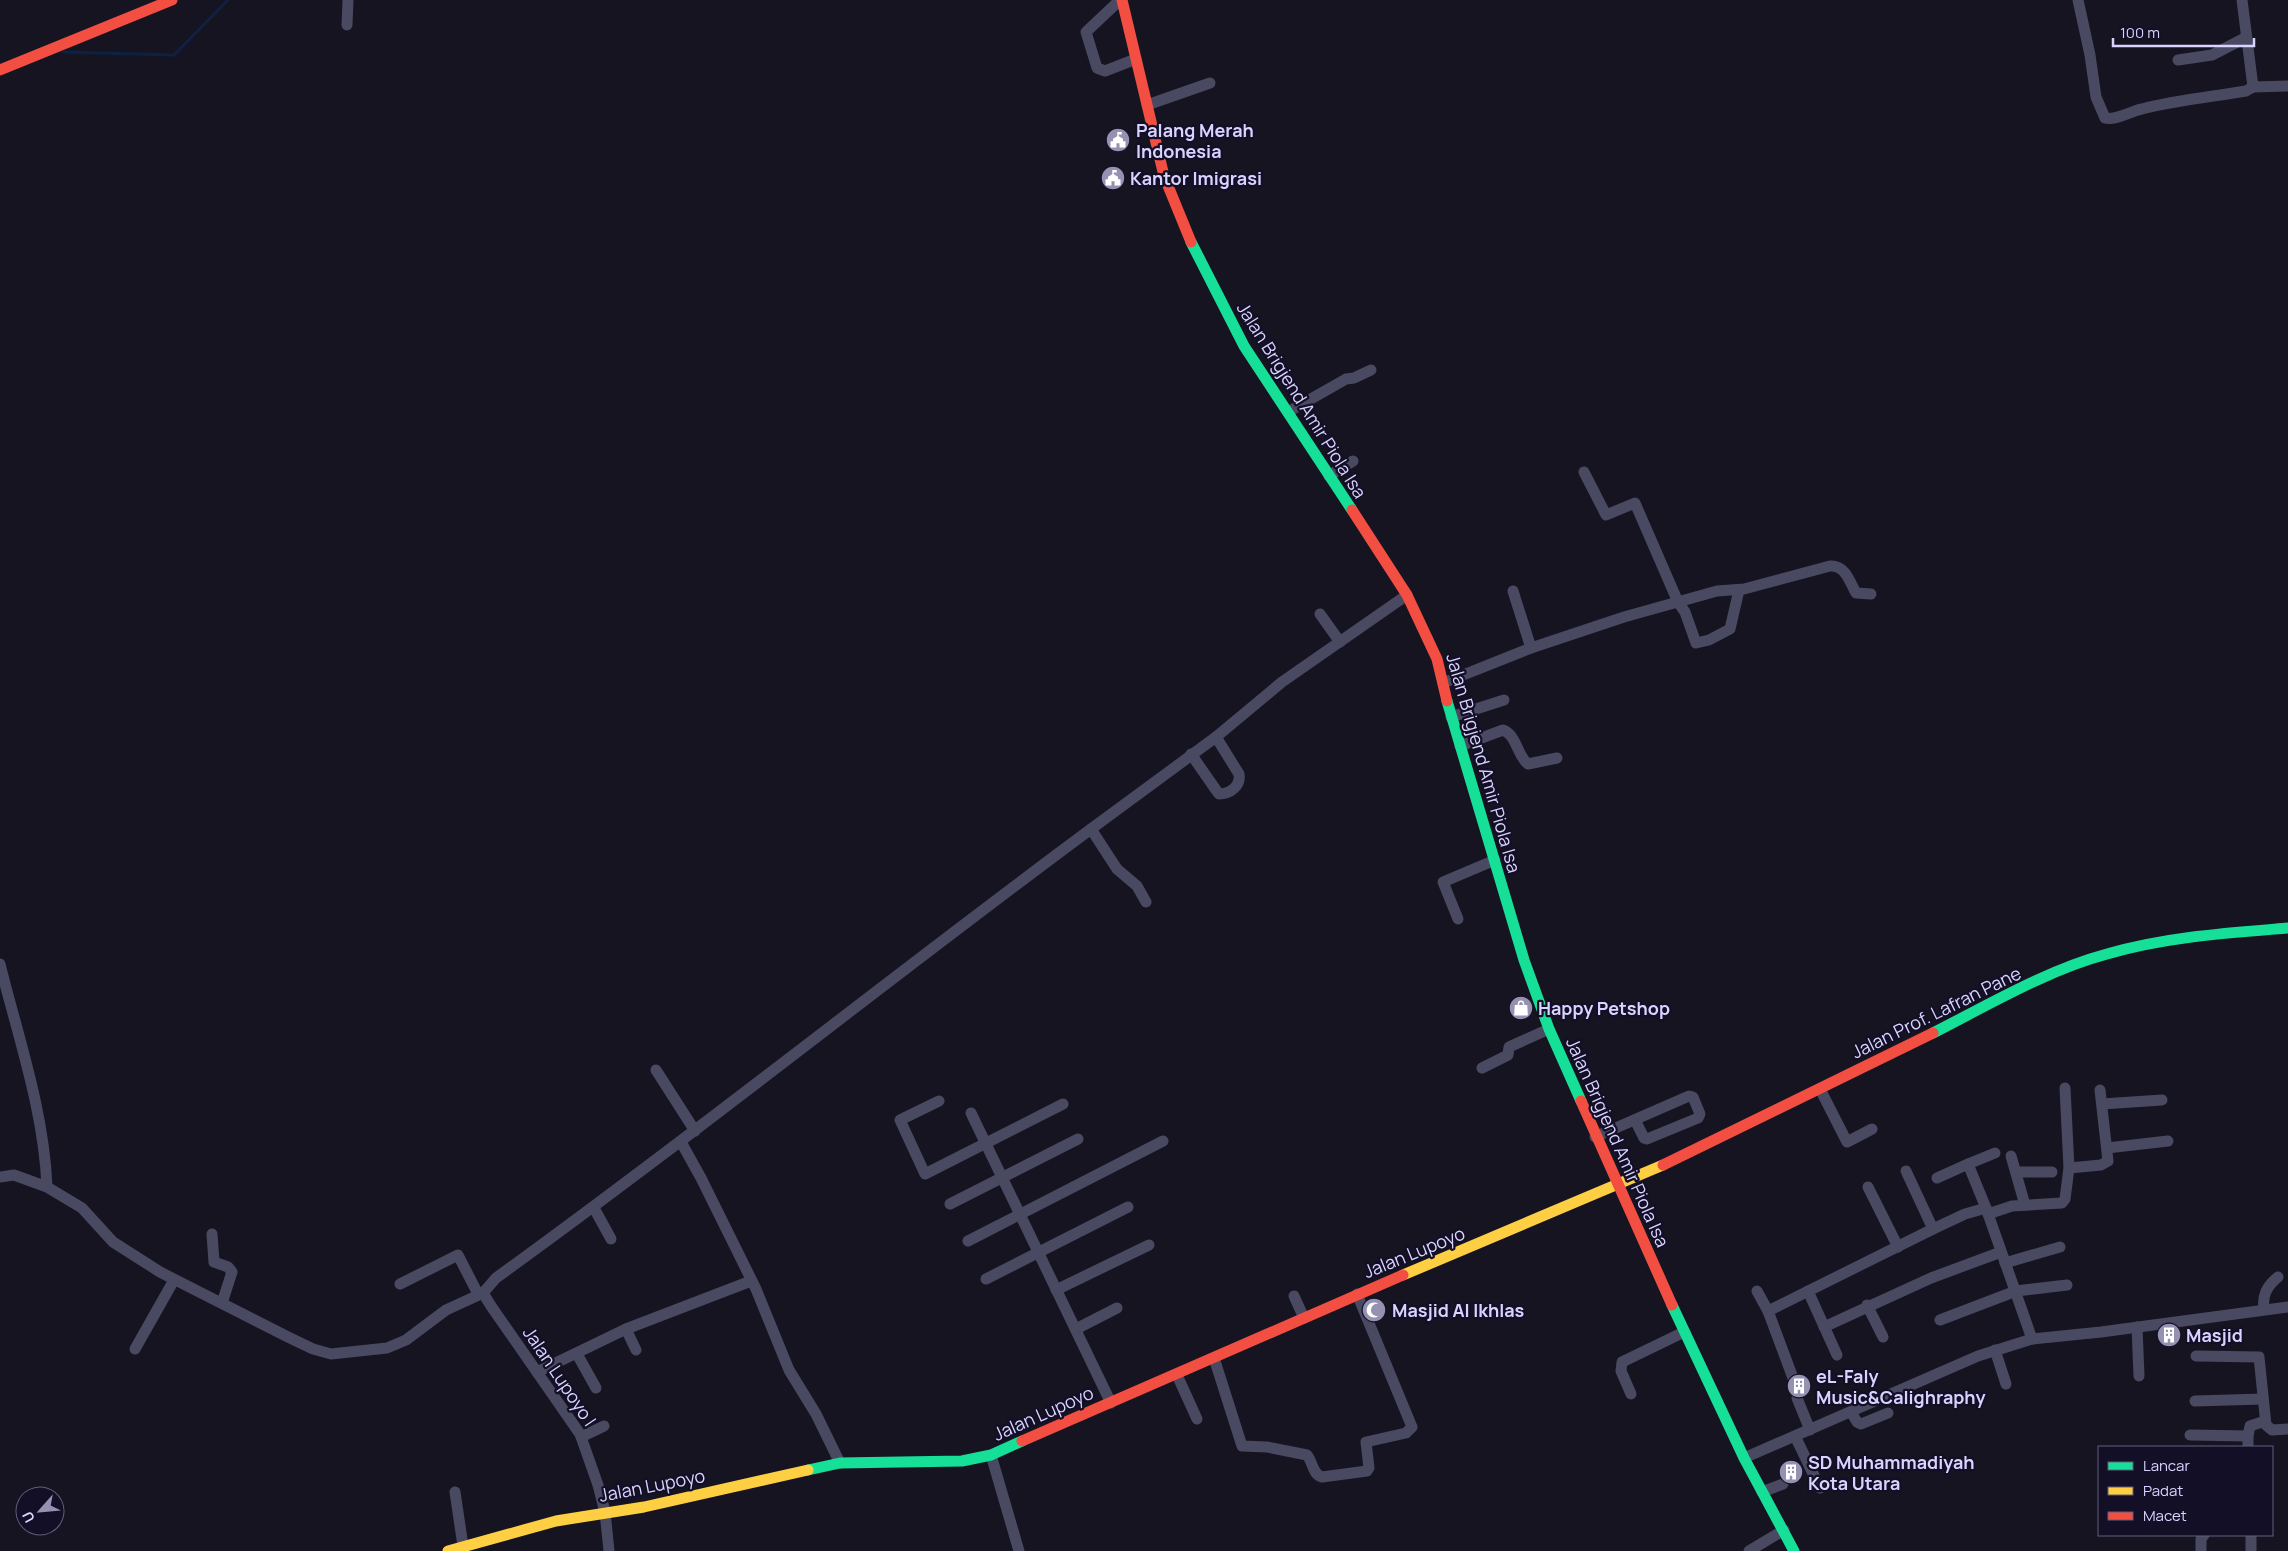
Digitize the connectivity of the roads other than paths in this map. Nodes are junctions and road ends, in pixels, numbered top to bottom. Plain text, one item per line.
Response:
1 (172, 0) edge
2 (348, 0) edge
3 (1121, 0) edge
4 (2078, 0) edge
5 (2242, 0) edge
6 (148, 5) edge
7 (347, 25) dead end
8 (2245, 38) junction
9 (1136, 59) junction
10 (2178, 60) dead end
11 (0, 70) edge
12 (1210, 83) dead end
13 (2288, 86) edge
14 (2253, 88) junction
15 (1147, 106) junction
16 (1371, 370) dead end
17 (1288, 412) junction
18 (1353, 461) dead end
19 (1584, 472) dead end
20 (1329, 476) junction
21 (1739, 590) junction
22 (1512, 591) dead end
23 (1871, 594) dead end
24 (1407, 595) junction
25 (1678, 602) junction
26 (1320, 614) dead end
27 (1340, 642) junction
28 (1531, 648) junction
29 (1443, 684) junction
30 (1504, 700) dead end
31 (1451, 717) junction
32 (1216, 737) junction
33 (1460, 746) junction
34 (1192, 754) junction
35 (1556, 758) dead end
36 (1091, 829) junction
37 (1494, 860) junction
38 (1146, 902) dead end
39 (1458, 919) dead end
40 (2288, 928) edge
41 (0, 964) edge
42 (1549, 1029) junction
43 (1482, 1068) dead end
44 (656, 1070) dead end
45 (2065, 1088) dead end
46 (1820, 1089) junction
47 (2100, 1090) dead end
48 (2162, 1100) dead end
49 (939, 1101) dead end
50 (1063, 1104) dead end
51 (2102, 1104) junction
52 (971, 1113) dead end
53 (1635, 1120) junction
54 (1872, 1129) dead end
55 (695, 1131) junction
56 (1595, 1137) junction
57 (1078, 1139) dead end
58 (1163, 1141) dead end
59 (2168, 1141) dead end
60 (681, 1142) junction
61 (986, 1143) junction
62 (2107, 1148) junction
63 (1995, 1153) dead end
64 (2012, 1156) dead end
65 (1968, 1164) junction
66 (2068, 1168) junction
67 (1906, 1171) dead end
68 (2016, 1172) junction
69 (2052, 1172) dead end
70 (0, 1177) edge
71 (1003, 1177) junction
72 (1937, 1178) dead end
73 (1617, 1185) junction
74 (47, 1187) junction
75 (1868, 1187) dead end
76 (950, 1204) dead end
77 (2025, 1205) junction
78 (1128, 1207) dead end
79 (594, 1208) junction
80 (1987, 1211) junction
81 (1021, 1215) junction
82 (1933, 1229) junction
83 (212, 1234) dead end
84 (611, 1239) dead end
85 (968, 1241) dead end
86 (1149, 1245) dead end
87 (1898, 1247) junction
88 (2060, 1247) dead end
89 (2001, 1252) junction
90 (1039, 1253) junction
91 (2005, 1263) junction
92 (2278, 1277) dead end
93 (174, 1280) junction
94 (986, 1280) dead end
95 (751, 1281) junction
96 (400, 1284) dead end
97 (2067, 1285) dead end
98 (1056, 1290) junction
99 (1757, 1291) dead end
100 (1808, 1291) junction
101 (2016, 1291) junction
102 (481, 1293) junction
103 (1357, 1294) junction
104 (1294, 1296) dead end
105 (222, 1303) junction
106 (1868, 1305) junction
107 (2288, 1307) edge
108 (1117, 1308) dead end
109 (2264, 1309) junction
110 (1768, 1311) junction
111 (1304, 1318) junction
112 (1940, 1320) dead end
113 (1824, 1327) junction
114 (2137, 1327) junction
115 (1076, 1329) junction
116 (626, 1330) junction
117 (1684, 1332) junction
118 (1883, 1338) dead end
119 (2032, 1339) junction
120 (135, 1349) dead end
121 (636, 1350) dead end
122 (1995, 1350) junction
123 (577, 1354) junction
124 (1837, 1355) dead end
125 (2196, 1356) dead end
126 (1214, 1358) junction
127 (537, 1372) junction
128 (1177, 1374) junction
129 (2139, 1376) dead end
130 (1794, 1378) dead end
131 (2006, 1384) dead end
132 (596, 1388) dead end
133 (1631, 1394) dead end
134 (1798, 1398) dead end
135 (2263, 1399) junction
136 (2195, 1401) dead end
137 (1111, 1403) junction
138 (1851, 1412) junction
139 (1888, 1412) dead end
140 (1197, 1419) dead end
141 (2265, 1421) junction
142 (604, 1426) dead end
143 (2288, 1428) edge
144 (1810, 1430) junction
145 (1796, 1436) junction
146 (2190, 1436) dead end
147 (581, 1437) junction
148 (2248, 1442) edge
149 (991, 1455) junction
150 (1744, 1458) junction
151 (840, 1463) junction
152 (1783, 1484) dead end
153 (1820, 1488) dead end
154 (455, 1492) dead end
155 (1762, 1492) junction
156 (605, 1512) junction
157 (1784, 1530) junction
158 (2203, 1536) edge
159 (2251, 1536) edge
160 (463, 1546) junction
161 (482, 1546) edge
162 (448, 1551) edge
163 (609, 1551) edge
164 (1020, 1551) edge
165 (1749, 1551) edge
166 (1794, 1551) edge
167 (2201, 1551) edge
168 (2250, 1551) edge

1 - 6 street
2 - 7 street
3 - 9 street, Jalan Brigjend Amir Piola Isa
3 - 9 street
4 - 14 street
5 - 8 street
6 - 11 street
8 - 10 street
8 - 14 street
9 - 15 street, Jalan Brigjend Amir Piola Isa
12 - 15 street
13 - 14 street
15 - 17 street, Jalan Brigjend Amir Piola Isa
16 - 17 street
17 - 20 street, Jalan Brigjend Amir Piola Isa
18 - 20 street
19 - 25 street
20 - 24 street, Jalan Brigjend Amir Piola Isa
21 - 23 street
21 - 25 street
21 - 25 street
22 - 28 street
24 - 27 street
24 - 29 street, Jalan Brigjend Amir Piola Isa
25 - 28 street
26 - 27 street
27 - 32 street
28 - 29 street
29 - 31 street, Jalan Brigjend Amir Piola Isa
30 - 31 street
31 - 33 street, Jalan Brigjend Amir Piola Isa
32 - 34 street
32 - 34 street
33 - 35 street
33 - 37 street, Jalan Brigjend Amir Piola Isa
34 - 36 street
36 - 38 street
36 - 55 street
37 - 39 street
37 - 42 street, Jalan Brigjend Amir Piola Isa
40 - 46 street, Jalan Prof. Lafran Pane
41 - 74 street
42 - 43 street
42 - 56 street, Jalan Brigjend Amir Piola Isa
44 - 55 street
45 - 66 street
46 - 54 street
46 - 73 street, Jalan Prof. Lafran Pane
47 - 51 street
48 - 51 street
49 - 61 street
50 - 61 street
51 - 62 street
52 - 61 street
53 - 53 street
53 - 56 street
55 - 60 street
56 - 73 street, Jalan Brigjend Amir Piola Isa
57 - 71 street
58 - 81 street
59 - 62 street
60 - 79 street
60 - 95 street
61 - 71 street
62 - 66 street
63 - 65 street
64 - 68 street
65 - 72 street
65 - 80 street
66 - 77 street
67 - 82 street
68 - 69 street
68 - 77 street
70 - 74 street
71 - 76 street
71 - 81 street
73 - 103 street, Jalan Lupoyo
73 - 117 street, Jalan Brigjend Amir Piola Isa
74 - 93 street
75 - 87 street
77 - 80 street
78 - 90 street
79 - 84 street
79 - 102 street
80 - 82 street
80 - 89 street
81 - 85 street
81 - 90 street
82 - 87 street
83 - 105 street
86 - 98 street
87 - 100 street
88 - 91 street
89 - 91 street
89 - 106 street
90 - 94 street
90 - 98 street
91 - 101 street
92 - 109 street
93 - 105 street
93 - 120 street
95 - 116 street
95 - 151 street
96 - 102 street, Jalan Lupoyo I
97 - 101 street
98 - 115 street
99 - 110 street
100 - 110 street
100 - 113 street
101 - 112 street
101 - 119 street
102 - 105 street
102 - 127 street, Jalan Lupoyo I
103 - 111 street, Jalan Lupoyo
103 - 126 street
104 - 111 street
106 - 113 street
106 - 118 street
107 - 109 street
108 - 115 street
109 - 114 street
110 - 130 street
111 - 126 street, Jalan Lupoyo
113 - 124 street
114 - 119 street
114 - 129 street
115 - 137 street
116 - 121 street
116 - 123 street
117 - 133 street
117 - 150 street, Jalan Brigjend Amir Piola Isa
119 - 122 street
122 - 131 street
122 - 138 street
123 - 127 street
123 - 132 street
125 - 135 street
126 - 128 street, Jalan Lupoyo
127 - 147 street, Jalan Lupoyo I
128 - 137 street, Jalan Lupoyo
128 - 140 street
134 - 144 street
135 - 136 street
135 - 141 street
137 - 149 street, Jalan Lupoyo
138 - 139 street
138 - 144 street
141 - 143 street
141 - 148 street
142 - 147 street
144 - 145 street
145 - 150 street
145 - 153 street
146 - 148 street
147 - 156 street, Jalan Lupoyo I
149 - 151 street, Jalan Lupoyo
149 - 164 street
150 - 155 street, Jalan Brigjend Amir Piola Isa
151 - 156 street, Jalan Lupoyo
152 - 155 street
154 - 160 street
155 - 157 street, Jalan Brigjend Amir Piola Isa
156 - 161 street, Jalan Lupoyo
156 - 163 street, Jalan Lupoyo I
157 - 165 street
157 - 166 street, Jalan Brigjend Amir Piola Isa
158 - 167 street
159 - 168 street
160 - 161 street, Jalan Lupoyo
160 - 162 street, Jalan Lupoyo

